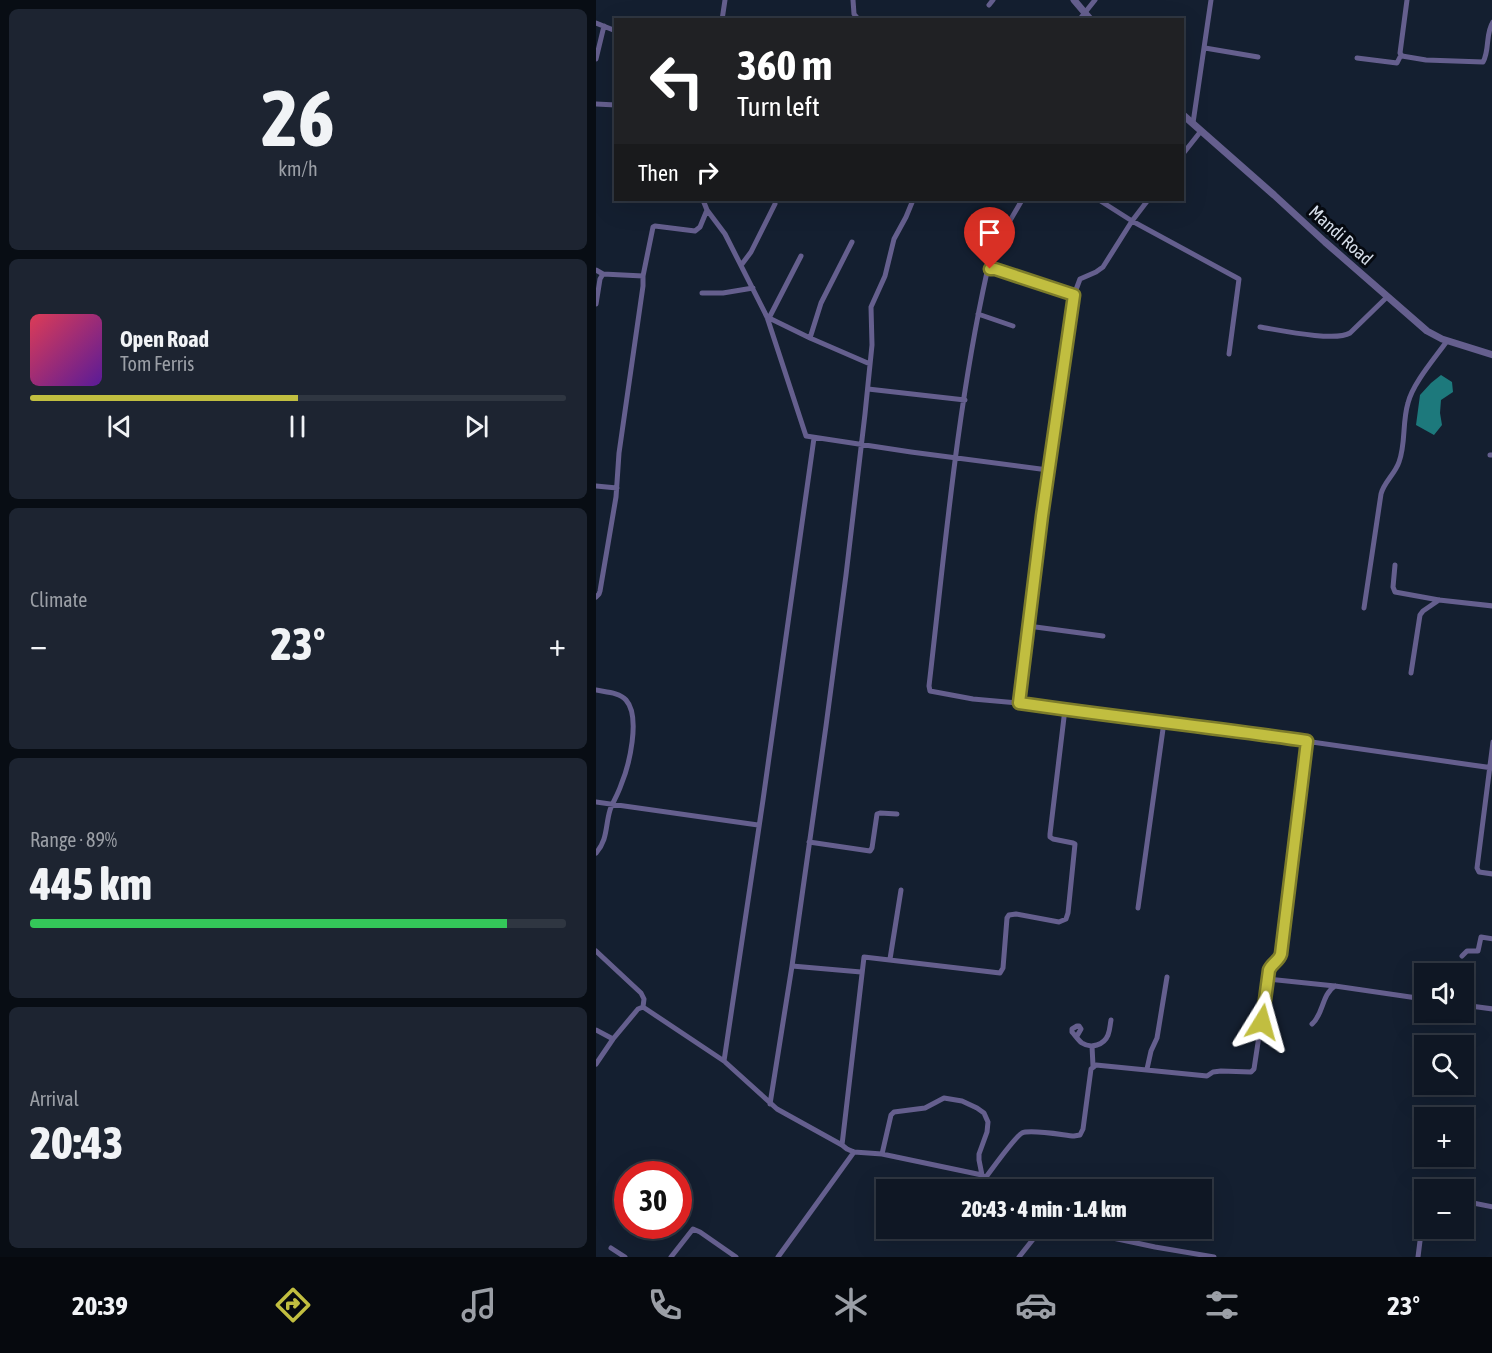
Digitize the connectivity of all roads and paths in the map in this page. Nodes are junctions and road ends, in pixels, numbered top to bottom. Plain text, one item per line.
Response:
1 (725, 0) edge
2 (853, 0) edge
3 (1074, 0) edge
4 (1095, 0) edge
5 (1211, 0) edge
6 (1407, 0) edge
7 (1085, 12) junction
8 (722, 18) edge
9 (856, 18) edge
10 (1080, 18) edge
11 (1090, 18) edge
12 (1493, 22) edge
13 (596, 23) edge
14 (604, 26) junction
15 (614, 30) edge
16 (1205, 48) junction
17 (1400, 55) junction
18 (1258, 57) dead end
19 (1357, 58) dead end
20 (596, 59) edge
21 (596, 104) edge
22 (614, 105) edge
23 (1184, 116) edge
24 (1193, 123) junction
25 (1201, 131) junction
26 (1184, 152) edge
27 (703, 201) edge
28 (913, 201) edge
29 (1021, 201) edge
30 (1101, 201) edge
31 (1147, 201) edge
32 (775, 204) dead end
33 (707, 210) junction
34 (1132, 220) junction
35 (852, 242) dead end
36 (801, 256) dead end
37 (742, 264) junction
38 (596, 270) edge
39 (988, 270) junction
40 (603, 274) junction
41 (643, 276) junction
42 (753, 288) junction
43 (702, 293) dead end
44 (1074, 295) junction
45 (1387, 297) junction
46 (596, 304) edge
47 (978, 314) junction
48 (768, 317) junction
49 (1013, 326) dead end
50 (1260, 327) dead end
51 (810, 338) junction
52 (1447, 341) junction
53 (1229, 354) dead end
54 (1493, 355) edge
55 (870, 364) junction
56 (868, 388) junction
57 (965, 400) junction
58 (814, 438) junction
59 (862, 445) junction
60 (956, 458) junction
61 (1048, 470) junction
62 (596, 486) edge
63 (617, 488) junction
64 (1395, 565) dead end
65 (596, 597) edge
66 (1439, 600) junction
67 (1493, 606) edge
68 (1364, 608) dead end
69 (1028, 626) junction
70 (1103, 636) dead end
71 (1411, 673) dead end
72 (596, 690) edge
73 (1019, 703) junction
74 (1065, 709) junction
75 (1164, 722) junction
76 (1307, 741) junction
77 (1493, 742) edge
78 (1491, 767) edge
79 (596, 802) edge
80 (613, 804) junction
81 (897, 814) dead end
82 (758, 825) junction
83 (809, 842) junction
84 (596, 853) edge
85 (1493, 874) edge
86 (901, 890) dead end
87 (1138, 908) dead end
88 (1493, 939) edge
89 (596, 951) edge
90 (1462, 956) dead end
91 (890, 959) junction
92 (792, 966) junction
93 (861, 972) junction
94 (1167, 977) dead end
95 (1268, 979) junction
96 (1335, 986) junction
97 (1414, 998) edge
98 (1474, 1006) edge
99 (643, 1007) junction
100 (1493, 1009) edge
101 (1111, 1020) dead end
102 (1312, 1024) dead end
103 (596, 1030) edge
104 (1077, 1036) dead end
105 (613, 1039) junction
106 (1092, 1046) junction
107 (724, 1061) junction
108 (596, 1064) edge
109 (1093, 1066) junction
110 (1147, 1069) junction
111 (770, 1104) junction
112 (842, 1145) junction
113 (854, 1152) junction
114 (882, 1155) junction
115 (984, 1176) junction
116 (988, 1179) edge
117 (1474, 1203) edge
118 (1493, 1207) edge
119 (1033, 1239) edge
120 (1115, 1239) edge
121 (1420, 1239) edge
122 (611, 1248) dead end
123 (625, 1257) edge
124 (671, 1257) edge
125 (736, 1257) edge
126 (778, 1257) edge
127 (1019, 1257) edge
128 (1214, 1257) edge
129 (1418, 1257) edge

1 - 8 street
2 - 9 street
3 - 7 street
4 - 7 street
5 - 16 street
6 - 17 street
7 - 10 street
7 - 11 street
12 - 17 street
13 - 14 street
14 - 15 street
14 - 20 street
16 - 18 street
16 - 24 street
17 - 19 street
21 - 22 street
23 - 24 street, Mandi Road
24 - 25 street, Mandi Road
25 - 26 street
25 - 45 street, Mandi Road
27 - 33 street
28 - 55 street
29 - 39 street
30 - 34 street
31 - 34 street
32 - 37 street
33 - 37 street
33 - 41 street
34 - 44 street
34 - 53 street
35 - 51 street
36 - 48 street
37 - 42 street
38 - 40 street
39 - 44 street
39 - 47 street
40 - 41 street
40 - 46 street
41 - 63 street
42 - 43 street
42 - 48 street
44 - 61 street
45 - 50 street
45 - 52 street, Mandi Road
47 - 49 street
47 - 57 street
48 - 51 street
48 - 58 street
51 - 55 street
52 - 54 street, Mandi Road
52 - 68 street
55 - 56 street
56 - 57 street
56 - 59 street
57 - 60 street
58 - 59 street
58 - 82 street
59 - 60 street
59 - 83 street
60 - 61 street
60 - 73 street
61 - 69 street
62 - 63 street
63 - 65 street
64 - 66 street
66 - 67 street
66 - 71 street
69 - 70 street
69 - 73 street
72 - 80 street
73 - 74 street
74 - 75 street
74 - 91 street
75 - 76 street
75 - 87 street
76 - 78 street
76 - 95 street
77 - 78 street
78 - 85 street
79 - 80 street
80 - 82 street
80 - 84 street
81 - 83 street
82 - 107 street
83 - 92 street
86 - 91 street
88 - 90 street
89 - 99 street
91 - 93 street
92 - 93 street
92 - 111 street
93 - 112 street
94 - 110 street
95 - 96 street
95 - 110 street
96 - 97 street
96 - 102 street
98 - 100 street
99 - 105 street
99 - 107 street
101 - 106 street
103 - 105 street
104 - 106 street
105 - 108 street
106 - 109 street
107 - 111 street
109 - 110 street
109 - 115 street
111 - 112 street
112 - 113 street
113 - 114 street
113 - 126 street
114 - 115 street
114 - 115 street
115 - 116 street
117 - 118 street
119 - 127 street
120 - 128 street
121 - 129 street
122 - 123 street
124 - 125 street

